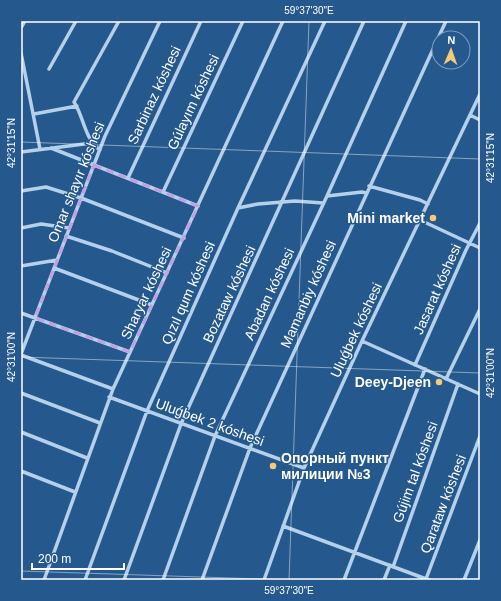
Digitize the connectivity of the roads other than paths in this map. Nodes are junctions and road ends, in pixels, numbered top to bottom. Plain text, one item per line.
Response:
1 (26, 21) edge
2 (76, 21) edge
3 (119, 21) edge
4 (160, 21) edge
5 (201, 21) edge
6 (243, 21) edge
7 (283, 21) edge
8 (324, 21) edge
9 (364, 21) edge
10 (406, 21) edge
11 (446, 21) edge
12 (21, 28) edge
13 (21, 53) edge
14 (49, 69) dead end
15 (480, 94) edge
16 (77, 106) junction
17 (34, 114) junction
18 (470, 115) junction
19 (480, 120) edge
20 (92, 143) junction
21 (51, 148) junction
22 (40, 149) junction
23 (100, 150) junction
24 (21, 152) edge
25 (94, 165) junction
26 (128, 178) junction
27 (370, 186) junction
28 (21, 191) edge
29 (163, 192) junction
30 (366, 193) junction
31 (327, 196) junction
32 (81, 198) junction
33 (284, 202) junction
34 (323, 203) junction
35 (428, 204) junction
36 (198, 206) junction
37 (238, 208) junction
38 (420, 220) junction
39 (480, 223) edge
40 (21, 228) edge
41 (69, 228) junction
42 (66, 236) junction
43 (184, 238) junction
44 (469, 244) junction
45 (480, 248) edge
46 (57, 260) junction
47 (21, 266) edge
48 (54, 268) junction
49 (167, 273) junction
50 (152, 305) junction
51 (480, 309) edge
52 (21, 313) edge
53 (35, 318) junction
54 (362, 341) junction
55 (130, 352) junction
56 (21, 354) edge
57 (415, 365) junction
58 (425, 369) junction
59 (446, 379) junction
60 (458, 384) junction
61 (480, 388) edge
62 (113, 389) junction
63 (21, 393) edge
64 (479, 393) edge
65 (109, 397) junction
66 (147, 411) junction
67 (100, 423) junction
68 (181, 424) junction
69 (21, 432) edge
70 (215, 436) junction
71 (480, 436) edge
72 (250, 448) junction
73 (87, 458) junction
74 (304, 468) junction
75 (21, 471) edge
76 (75, 492) junction
77 (283, 526) junction
78 (480, 540) edge
79 (355, 552) junction
80 (391, 566) junction
81 (44, 580) edge
82 (85, 580) edge
83 (124, 580) edge
84 (163, 580) edge
85 (202, 580) edge
86 (264, 580) edge
87 (344, 580) edge
88 (384, 580) edge
89 (428, 580) edge
90 (464, 580) edge

1 - 12 street
2 - 14 street
3 - 16 street
4 - 23 street, Omar shayır kóshesi
5 - 26 street, Sarbinaz kóshesi
6 - 29 street, Gúlayım kóshesi
7 - 36 street, Sharyar kóshesi
8 - 37 street, Qızıl qum kóshesi
9 - 33 street, Bozataw kóshesi
10 - 31 street, Abadan kóshesi
11 - 27 street, Mamanbiy kóshesi
13 - 17 street
15 - 18 street, Uluǵbek kóshesi
16 - 17 street
16 - 20 street
17 - 22 street
18 - 19 street
18 - 35 street, Uluǵbek kóshesi
20 - 21 street
20 - 23 street
21 - 22 street
21 - 25 street
22 - 24 street
23 - 25 street, Omar shayır kóshesi
25 - 26 street
25 - 32 street, Omar shayır kóshesi
26 - 29 street
27 - 30 street, Mamanbiy kóshesi
27 - 35 street
28 - 32 street
29 - 36 street
30 - 31 street
30 - 72 street, Mamanbiy kóshesi
31 - 34 street, Abadan kóshesi
32 - 41 street, Omar shayır kóshesi
32 - 43 street
33 - 34 street
33 - 37 street
33 - 68 street, Bozataw kóshesi
34 - 70 street, Abadan kóshesi
35 - 38 street, Uluǵbek kóshesi
36 - 43 street, Sharyar kóshesi
37 - 66 street, Qızıl qum kóshesi
38 - 44 street
38 - 54 street, Uluǵbek kóshesi
39 - 44 street, Jasarat kóshesi
40 - 41 street
41 - 42 street, Omar shayır kóshesi
42 - 46 street, Omar shayır kóshesi
42 - 49 street
43 - 49 street, Sharyar kóshesi
44 - 45 street
44 - 57 street, Jasarat kóshesi
46 - 47 street
46 - 48 street, Omar shayır kóshesi
48 - 50 street
48 - 53 street, Omar shayır kóshesi
49 - 50 street, Sharyar kóshesi
50 - 55 street, Sharyar kóshesi
51 - 59 street
52 - 53 street
53 - 55 street
53 - 56 street, Omar shayır kóshesi
54 - 57 street
54 - 74 street, Uluǵbek kóshesi
55 - 62 street, Sharyar kóshesi
56 - 62 street
57 - 58 street
58 - 59 street
58 - 79 street
59 - 60 street
60 - 64 street
60 - 80 street, Gújim tal kóshesi
61 - 64 street
62 - 65 street, Sharyar kóshesi
63 - 67 street
65 - 66 street, Uluǵbek 2 kóshesi
65 - 67 street, Sharyar kóshesi
66 - 68 street, Uluǵbek 2 kóshesi
66 - 82 street, Qızıl qum kóshesi
67 - 73 street, Sharyar kóshesi
68 - 70 street, Uluǵbek 2 kóshesi
68 - 83 street, Bozataw kóshesi
69 - 73 street
70 - 72 street, Uluǵbek 2 kóshesi
70 - 84 street, Abadan kóshesi
71 - 89 street, Qarataw kóshesi
72 - 74 street, Uluǵbek 2 kóshesi
72 - 85 street, Mamanbiy kóshesi
73 - 76 street, Sharyar kóshesi
74 - 77 street, Uluǵbek kóshesi
75 - 76 street
76 - 81 street, Sharyar kóshesi
77 - 79 street
77 - 86 street, Uluǵbek kóshesi
78 - 90 street
79 - 80 street
79 - 87 street
80 - 88 street, Gújim tal kóshesi
80 - 89 street

